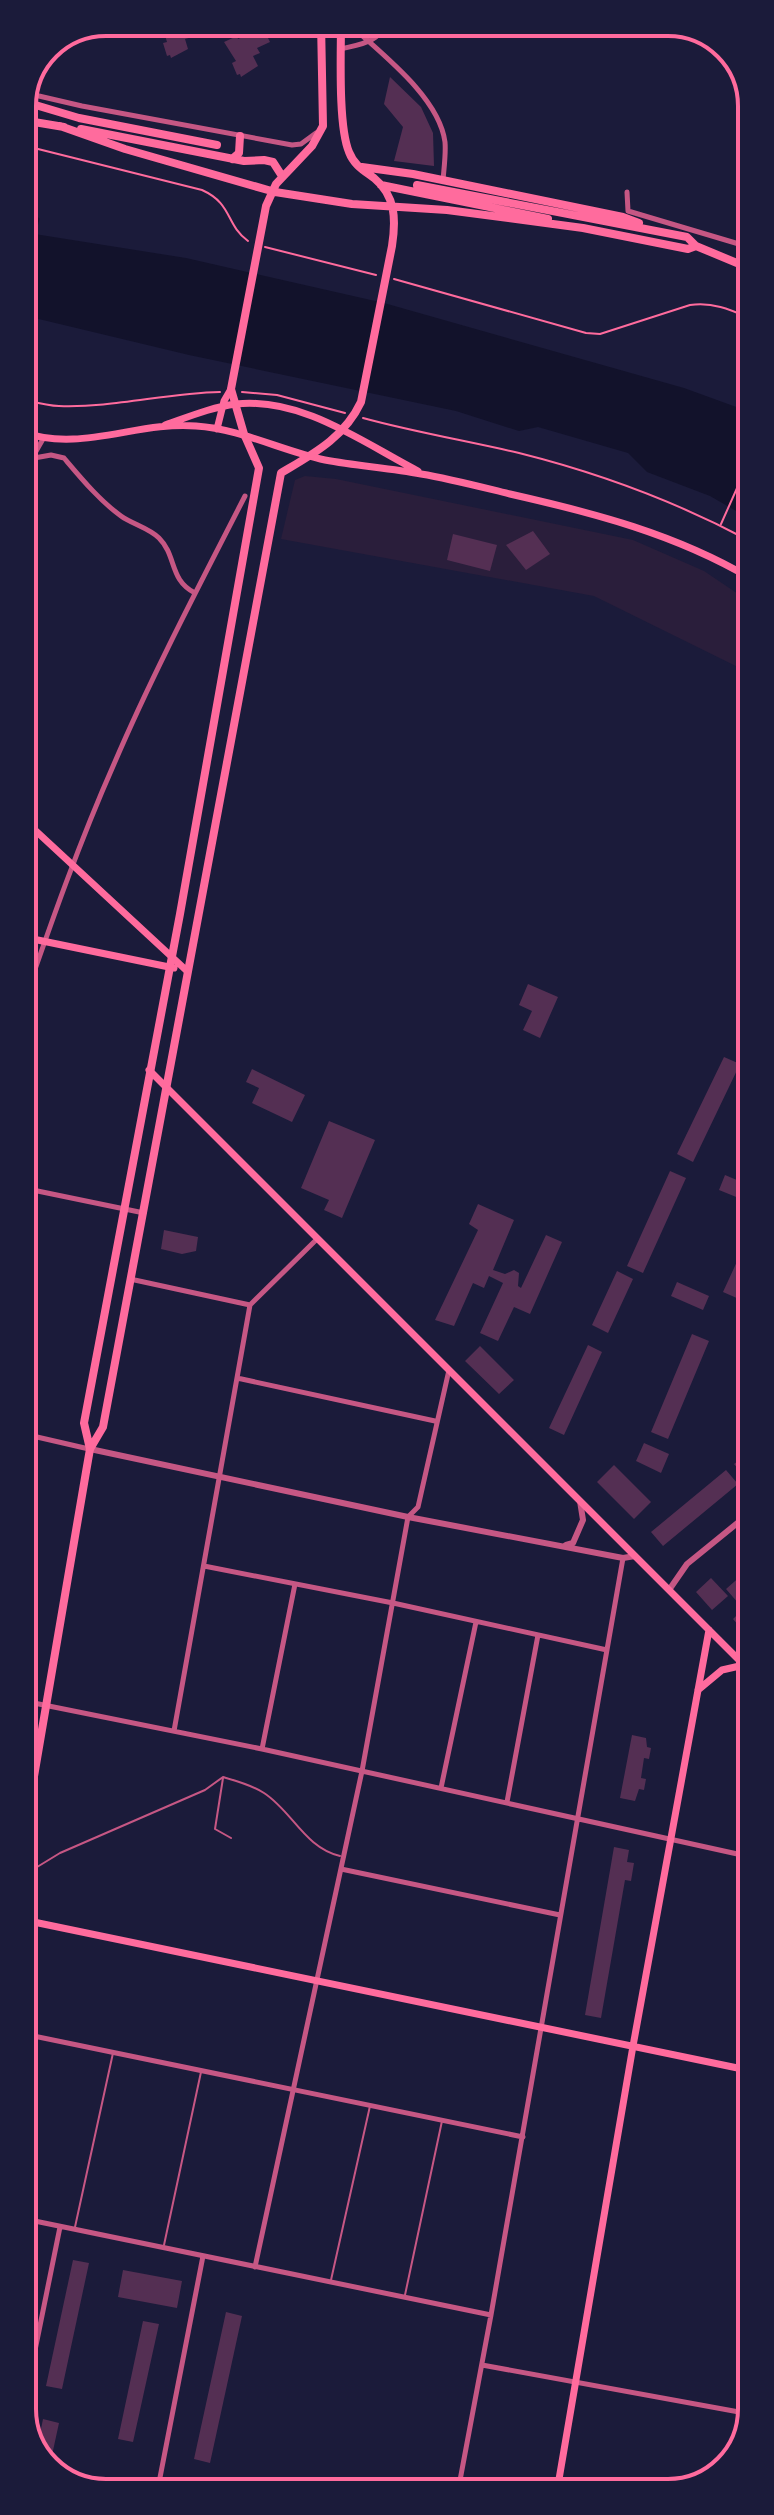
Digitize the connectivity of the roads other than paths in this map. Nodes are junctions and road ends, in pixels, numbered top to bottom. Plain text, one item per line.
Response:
1 (321, 36) edge
2 (341, 36) edge
3 (362, 36) edge
4 (379, 36) edge
5 (369, 43) junction
6 (341, 49) junction
7 (37, 96) edge
8 (36, 105) edge
9 (36, 122) edge
10 (60, 126) junction
11 (323, 126) junction
12 (240, 136) junction
13 (217, 145) dead end
14 (232, 159) junction
15 (357, 167) junction
16 (404, 173) junction
17 (282, 176) junction
18 (443, 181) junction
19 (381, 185) junction
20 (417, 185) dead end
21 (403, 190) junction
22 (627, 192) dead end
23 (583, 228) junction
24 (654, 230) junction
25 (738, 244) edge
26 (696, 246) junction
27 (738, 263) edge
28 (229, 390) junction
29 (154, 428) junction
30 (217, 429) junction
31 (244, 434) junction
32 (36, 437) edge
33 (43, 439) junction
34 (36, 452) edge
35 (309, 456) junction
36 (36, 458) edge
37 (424, 474) junction
38 (245, 496) dead end
39 (738, 572) edge
40 (195, 593) junction
41 (36, 831) edge
42 (73, 867) junction
43 (36, 939) edge
44 (44, 941) junction
45 (170, 962) junction
46 (36, 965) edge
47 (187, 971) junction
48 (149, 1070) junction
49 (168, 1089) junction
50 (36, 1191) edge
51 (124, 1209) junction
52 (144, 1214) junction
53 (317, 1239) junction
54 (130, 1279) junction
55 (250, 1305) junction
56 (449, 1370) junction
57 (237, 1378) junction
58 (435, 1421) junction
59 (36, 1437) edge
60 (90, 1449) junction
61 (220, 1475) junction
62 (580, 1501) junction
63 (408, 1517) junction
64 (738, 1523) edge
65 (561, 1546) junction
66 (635, 1556) junction
67 (623, 1558) junction
68 (204, 1566) junction
69 (295, 1584) junction
70 (669, 1590) junction
71 (393, 1603) junction
72 (476, 1622) junction
73 (709, 1630) junction
74 (538, 1635) junction
75 (607, 1650) junction
76 (738, 1659) edge
77 (738, 1666) edge
78 (698, 1690) junction
79 (36, 1703) edge
80 (47, 1705) junction
81 (174, 1731) junction
82 (262, 1749) junction
83 (36, 1767) edge
84 (362, 1771) junction
85 (223, 1777) junction
86 (441, 1788) junction
87 (507, 1802) junction
88 (579, 1817) junction
89 (231, 1838) dead end
90 (670, 1841) junction
91 (738, 1854) edge
92 (344, 1856) junction
93 (36, 1868) edge
94 (341, 1869) junction
95 (560, 1915) junction
96 (36, 1922) edge
97 (317, 1980) junction
98 (542, 2027) junction
99 (36, 2036) edge
100 (633, 2046) junction
101 (113, 2052) junction
102 (738, 2068) edge
103 (201, 2070) junction
104 (294, 2090) junction
105 (370, 2105) junction
106 (442, 2120) junction
107 (523, 2137) junction
108 (36, 2222) edge
109 (60, 2227) junction
110 (74, 2229) junction
111 (163, 2248) junction
112 (203, 2256) junction
113 (255, 2267) junction
114 (331, 2282) junction
115 (404, 2297) junction
116 (491, 2315) junction
117 (36, 2345) edge
118 (482, 2365) junction
119 (576, 2381) junction
120 (738, 2412) edge
121 (160, 2479) edge
122 (460, 2479) edge
123 (559, 2479) edge

1 - 11 main road
2 - 6 main road
3 - 5 street
4 - 5 street
5 - 6 street
5 - 18 street
6 - 15 main road
7 - 12 street
8 - 13 main road
9 - 10 main road
10 - 14 main road
10 - 23 main road
11 - 12 street
11 - 17 main road
12 - 14 main road
14 - 17 main road
15 - 16 main road
15 - 19 main road
16 - 18 main road
16 - 21 main road
17 - 28 main road
18 - 24 main road
19 - 21 main road
19 - 35 main road
20 - 24 main road
21 - 23 main road
22 - 25 street
23 - 26 main road
24 - 26 main road
26 - 27 main road
28 - 30 main road
28 - 31 main road
29 - 30 main road
29 - 33 main road
29 - 37 main road
30 - 31 main road
31 - 35 main road
31 - 45 main road
32 - 33 main road
33 - 34 street
35 - 37 main road
35 - 47 main road
36 - 40 street
37 - 39 main road
38 - 40 street
40 - 42 street
41 - 42 main road
42 - 44 street
42 - 45 main road
43 - 44 main road
44 - 45 main road
44 - 46 street
45 - 47 main road
45 - 48 main road
47 - 49 main road
48 - 49 main road
48 - 51 main road
49 - 52 main road
49 - 53 main road
50 - 51 street
51 - 52 street
51 - 60 main road
52 - 54 main road
53 - 55 street
53 - 56 main road
54 - 55 street
54 - 60 main road
55 - 57 street
56 - 58 street
56 - 62 main road
57 - 58 street
57 - 61 street
58 - 63 street
59 - 60 street
60 - 61 street
60 - 80 main road
61 - 63 street
61 - 68 street
62 - 65 street
62 - 66 main road
63 - 65 street
63 - 71 street
64 - 70 street
65 - 67 street
66 - 67 street
66 - 70 main road
67 - 75 street
68 - 69 street
68 - 81 street
69 - 71 street
69 - 82 street
70 - 73 main road
71 - 72 street
71 - 84 street
72 - 74 street
72 - 86 street
73 - 76 main road
73 - 78 main road
74 - 75 street
74 - 87 street
75 - 88 street
77 - 78 main road
78 - 90 main road
79 - 80 street
80 - 81 street
80 - 83 main road
81 - 82 street
82 - 84 street
84 - 86 street
84 - 92 street
85 - 89 lane
85 - 92 lane
85 - 93 lane
86 - 87 street
87 - 88 street
88 - 90 street
88 - 95 street
90 - 91 street
90 - 100 main road
92 - 94 street
94 - 95 street
94 - 97 street
95 - 98 street
96 - 97 main road
97 - 98 main road
97 - 104 street
98 - 100 main road
98 - 107 street
99 - 101 street
100 - 102 main road
100 - 119 main road
101 - 103 street
101 - 110 lane
103 - 104 street
103 - 111 lane
104 - 105 street
104 - 113 street
105 - 106 street
105 - 114 lane
106 - 107 street
106 - 115 lane
107 - 116 street
108 - 109 street
109 - 110 street
109 - 117 street
110 - 111 street
111 - 112 street
112 - 113 street
112 - 121 street
113 - 114 street
114 - 115 street
115 - 116 street
116 - 118 street
118 - 119 street
118 - 122 street
119 - 120 street
119 - 123 main road

